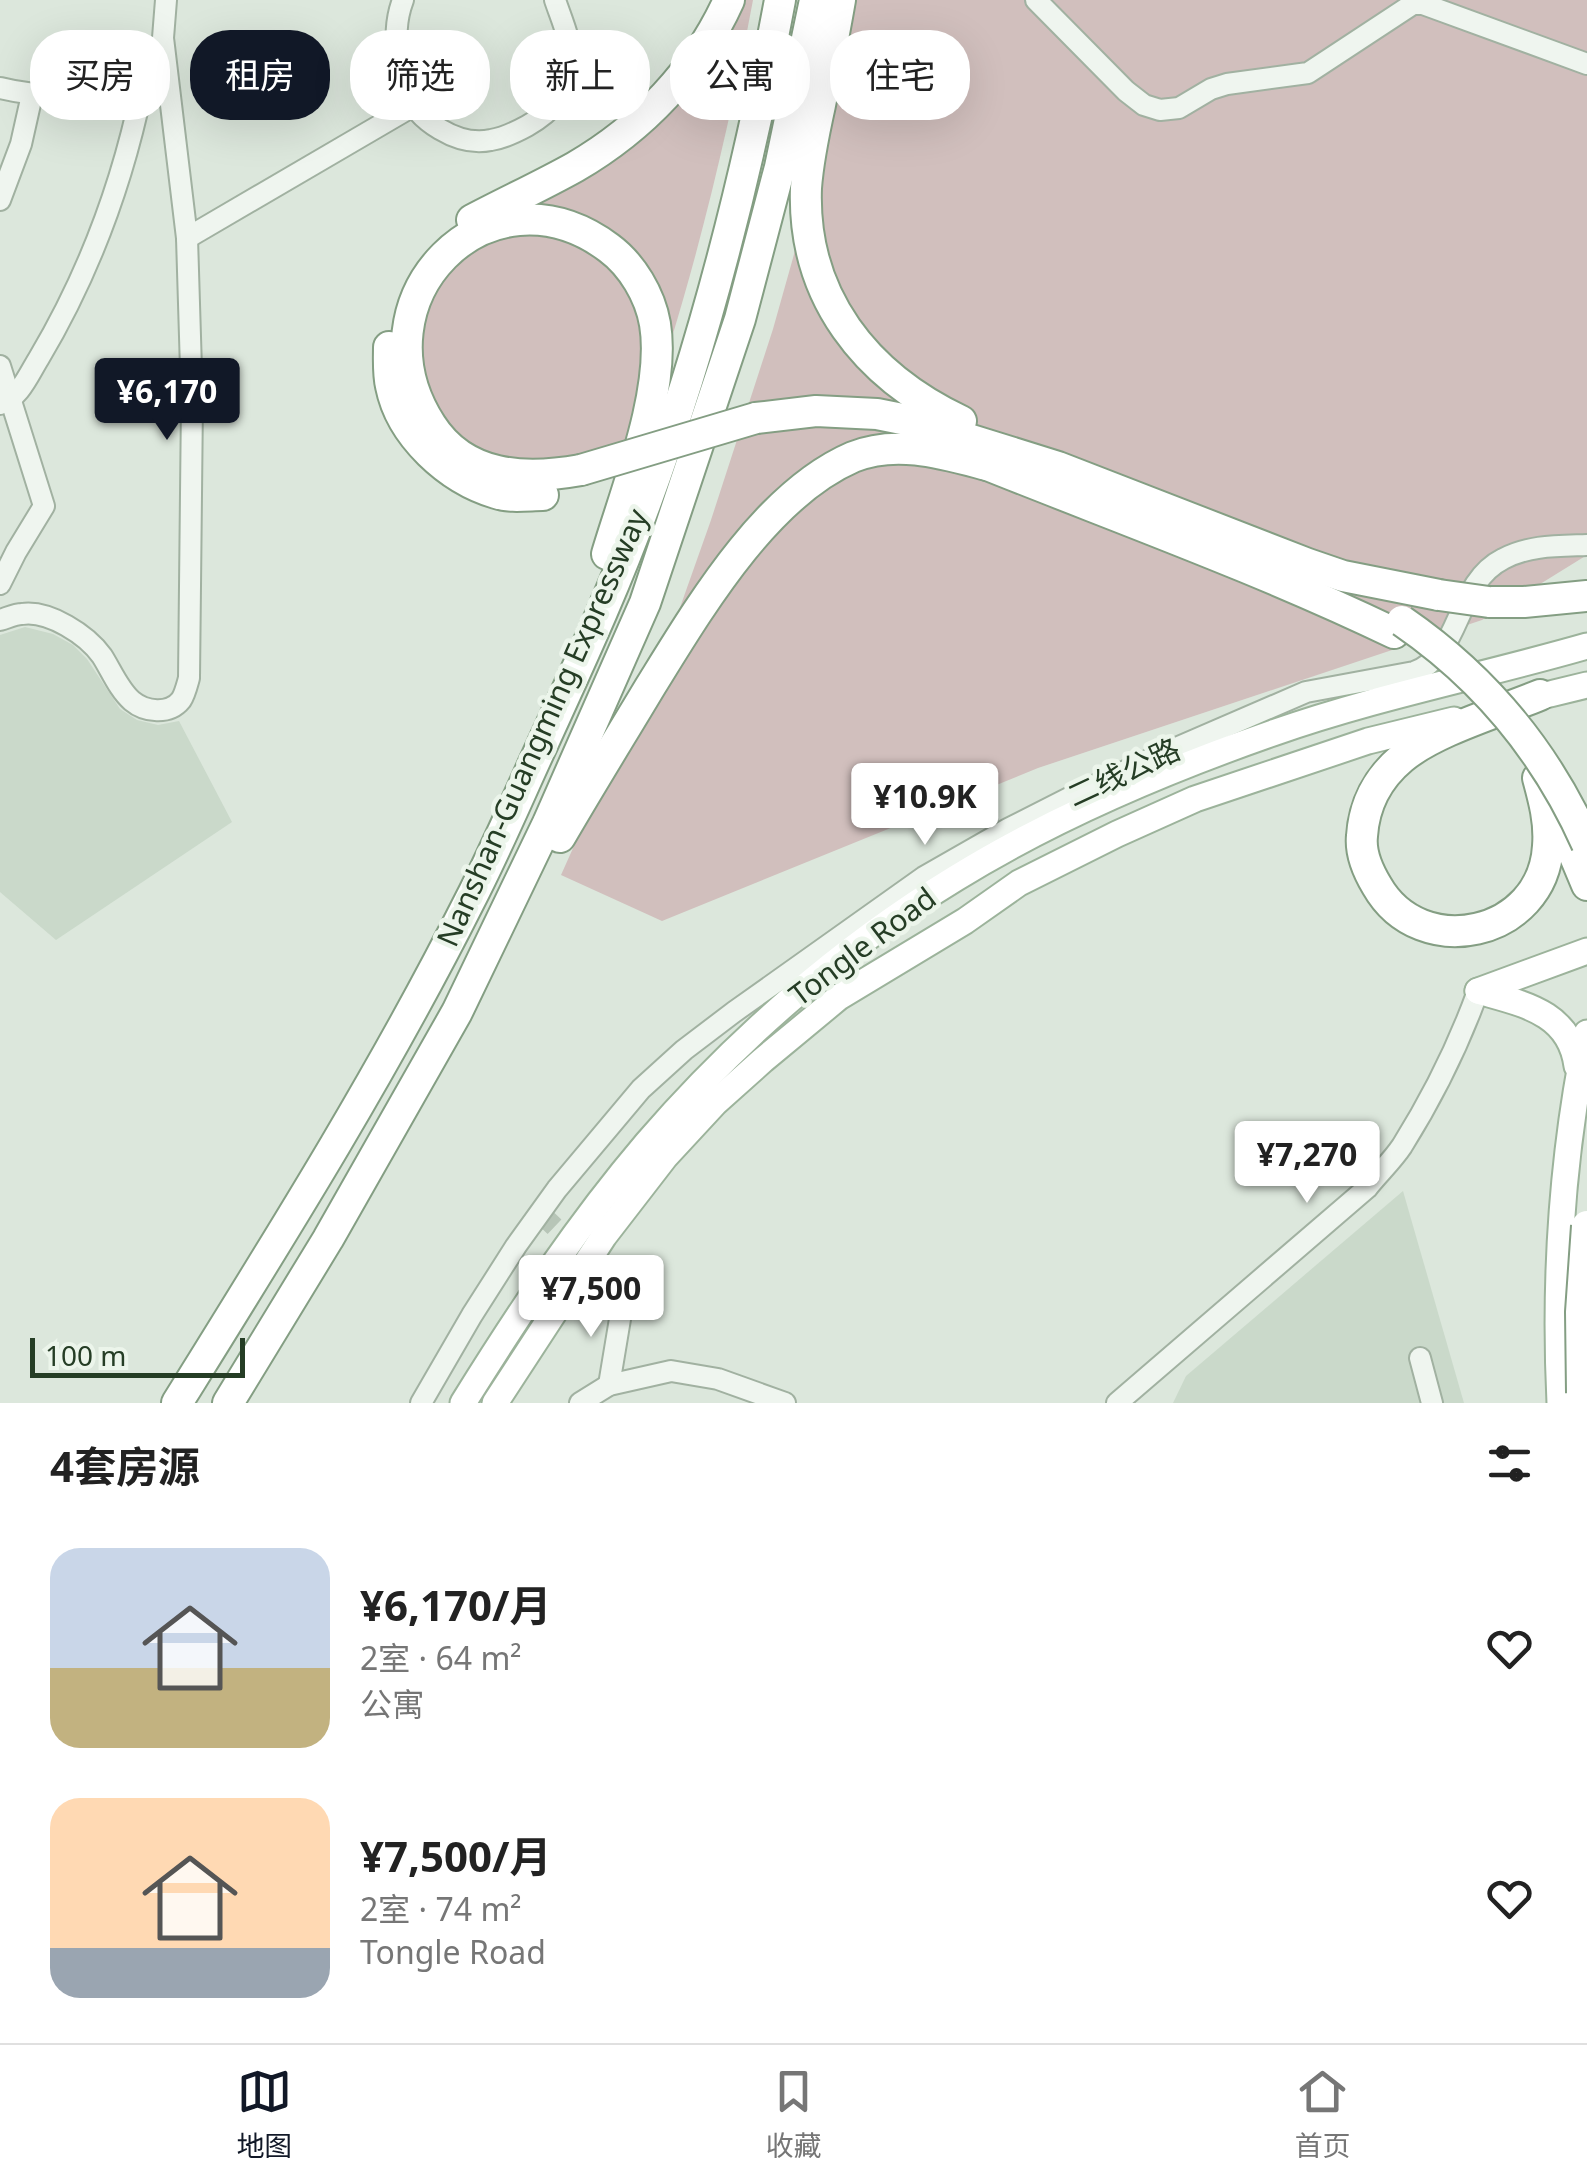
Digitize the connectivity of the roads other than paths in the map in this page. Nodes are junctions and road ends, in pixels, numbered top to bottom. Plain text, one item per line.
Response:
1 (166, 0) edge
2 (403, 0) edge
3 (555, 0) edge
4 (729, 0) edge
5 (780, 0) edge
6 (814, 0) edge
7 (840, 0) edge
8 (1036, 0) edge
9 (1413, 2) edge
10 (164, 30) edge
11 (396, 30) edge
12 (1587, 64) edge
13 (170, 86) edge
14 (0, 88) edge
15 (30, 95) edge
16 (30, 105) edge
17 (134, 120) edge
18 (389, 120) edge
19 (430, 120) edge
20 (0, 200) edge
21 (187, 238) junction
22 (0, 366) edge
23 (6, 403) edge
24 (750, 428) junction
25 (988, 465) junction
26 (1058, 467) junction
27 (581, 479) junction
28 (1587, 545) edge
29 (1263, 547) junction
30 (0, 584) edge
31 (1587, 596) edge
32 (0, 620) edge
33 (1398, 627) junction
34 (1587, 646) edge
35 (1587, 684) edge
36 (1540, 696) junction
37 (562, 703) junction
38 (1538, 778) junction
39 (1587, 844) edge
40 (1587, 885) edge
41 (1587, 951) edge
42 (1478, 991) junction
43 (457, 1012) junction
44 (1587, 1032) edge
45 (1578, 1077) junction
46 (1587, 1226) edge
47 (616, 1285) dead end
48 (1420, 1358) dead end
49 (609, 1385) junction
50 (1575, 1400) edge
51 (1429, 1402) edge
52 (177, 1403) edge
53 (228, 1403) edge
54 (421, 1403) edge
55 (463, 1403) edge
56 (495, 1403) edge
57 (580, 1403) edge
58 (784, 1403) edge
59 (1117, 1403) edge

1 - 10 street
2 - 11 street
3 - 19 street
4 - 27 highway
5 - 37 highway, Nanshan-Guangming Expressway
6 - 43 highway, Nanshan-Guangming Expressway
7 - 26 highway
8 - 9 street
9 - 12 street
13 - 21 street
14 - 15 street
16 - 20 street
17 - 23 street
18 - 21 street
21 - 32 street
22 - 23 street
23 - 30 street
24 - 25 highway
24 - 26 highway
24 - 27 highway, bridge
25 - 33 highway
25 - 43 highway
26 - 29 highway
27 - 37 highway
28 - 54 street, 二线公路
29 - 31 highway, bridge
29 - 33 highway
33 - 38 highway
33 - 39 highway, bridge
34 - 55 main road, Tongle Road
35 - 36 main road, Tongle Road
36 - 38 highway
36 - 56 main road, Tongle Road
37 - 52 highway, Nanshan-Guangming Expressway
38 - 40 highway
41 - 42 main road
42 - 45 main road
42 - 59 street
43 - 53 highway, Nanshan-Guangming Expressway
44 - 45 main road
45 - 50 main road
46 - 50 highway, bridge
47 - 49 street
48 - 51 street
49 - 57 street
49 - 58 street

